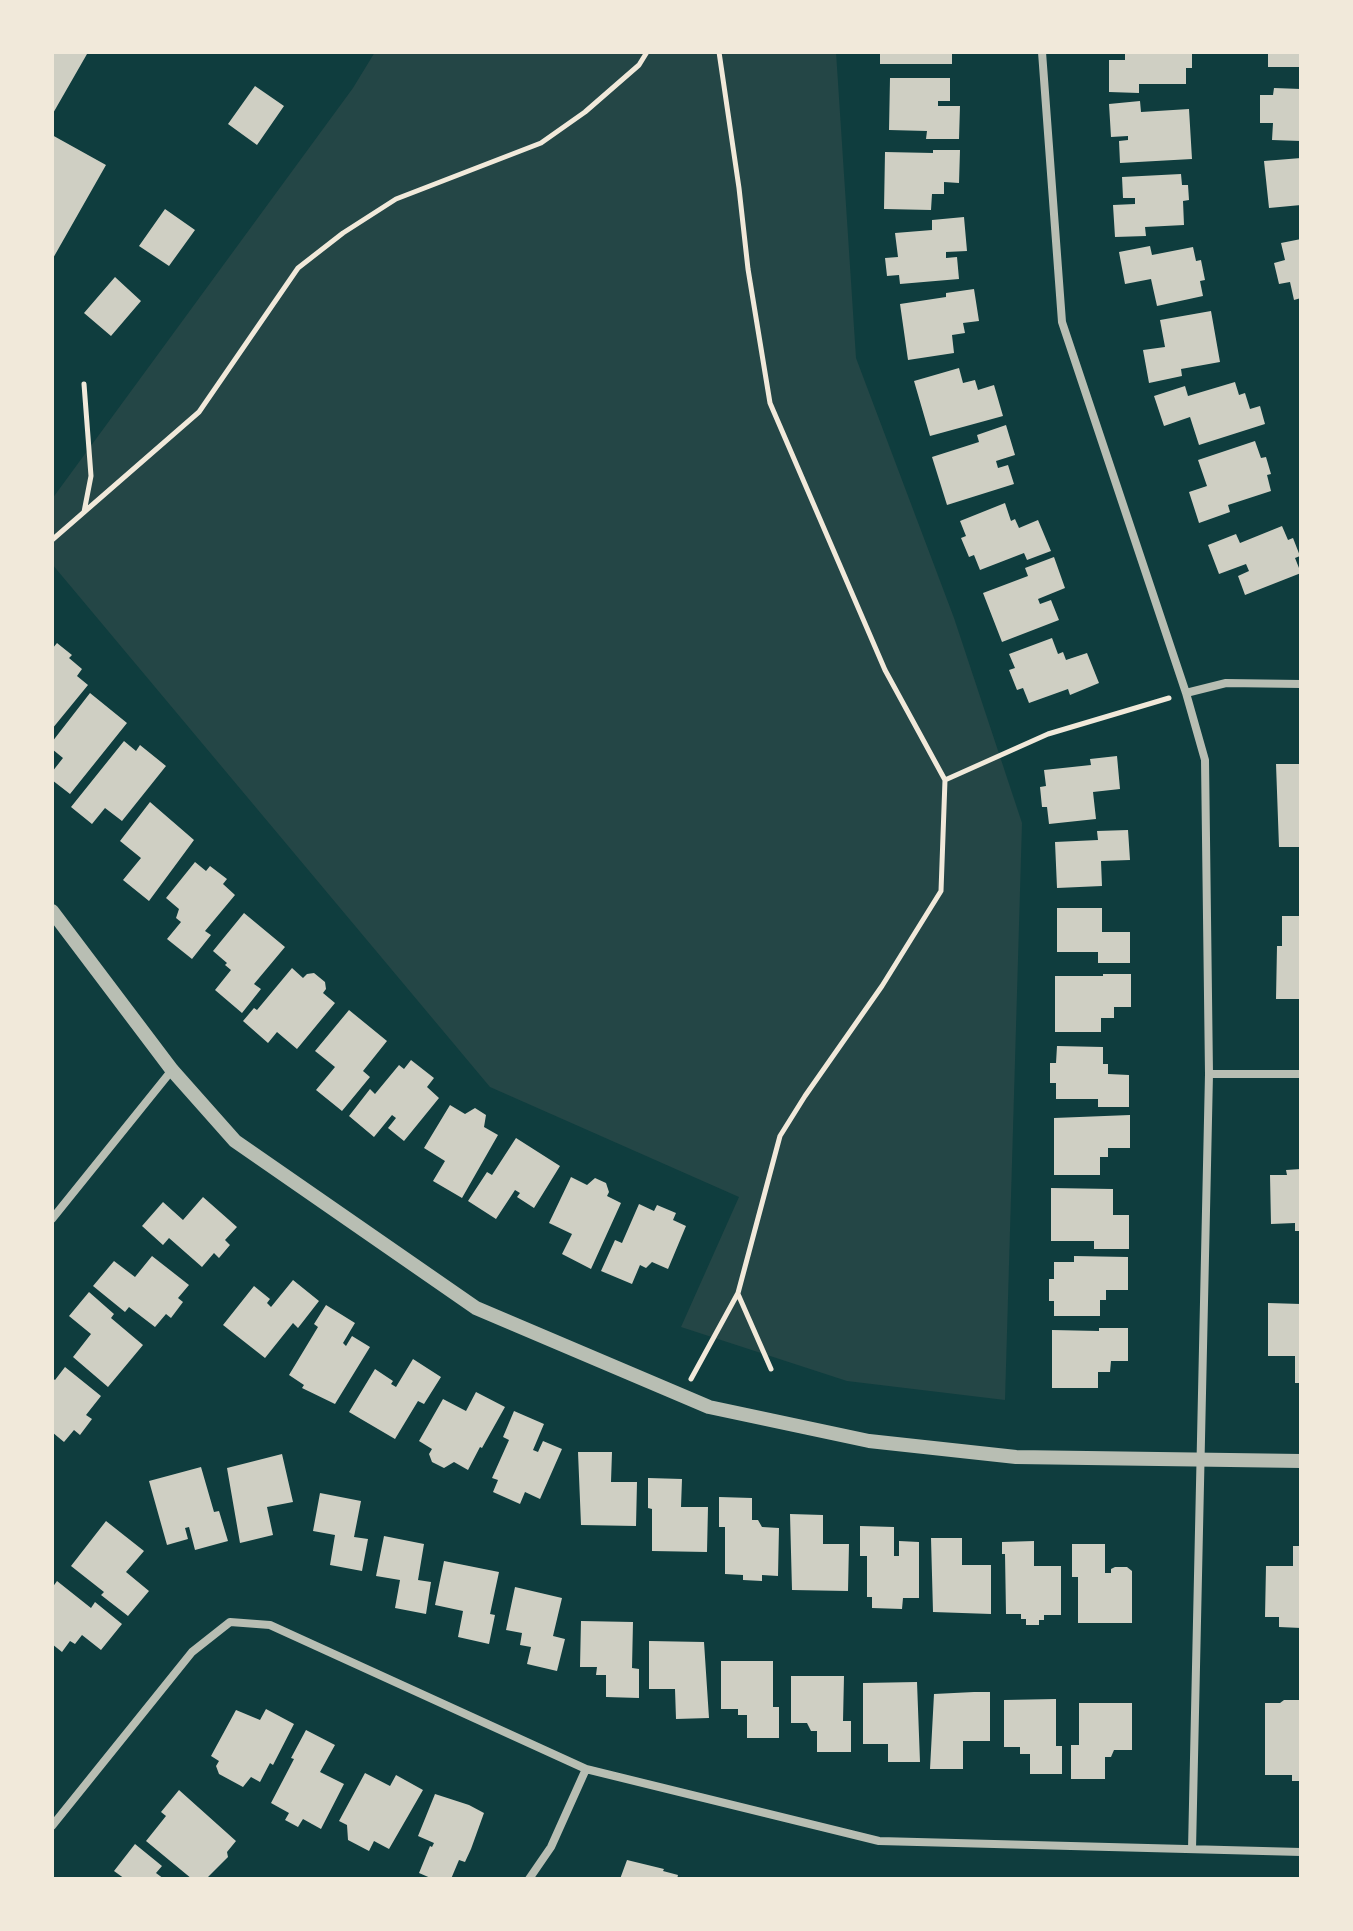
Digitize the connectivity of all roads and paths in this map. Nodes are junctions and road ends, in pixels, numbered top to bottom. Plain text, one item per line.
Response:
1 (647, 52) edge
2 (719, 52) edge
3 (1042, 52) edge
4 (84, 384) dead end
5 (84, 513) junction
6 (52, 540) edge
7 (1301, 684) edge
8 (1186, 693) junction
9 (945, 780) junction
10 (52, 911) edge
11 (172, 1070) junction
12 (1209, 1074) junction
13 (1301, 1074) edge
14 (52, 1219) edge
15 (738, 1293) junction
16 (771, 1369) dead end
17 (682, 1396) junction
18 (1198, 1460) junction
19 (1301, 1461) edge
20 (586, 1769) junction
21 (52, 1826) edge
22 (1192, 1849) junction
23 (1301, 1852) edge
24 (529, 1879) edge

1 - 5 path
2 - 9 path
3 - 8 street
4 - 5 path
5 - 6 path
7 - 8 street
8 - 9 path
8 - 12 street
9 - 15 path
10 - 11 street
11 - 14 street
11 - 17 street
12 - 13 street
12 - 18 street
15 - 16 path
15 - 17 path
17 - 18 street
18 - 19 street
18 - 22 street
20 - 21 street
20 - 22 street
20 - 24 street
22 - 23 street

